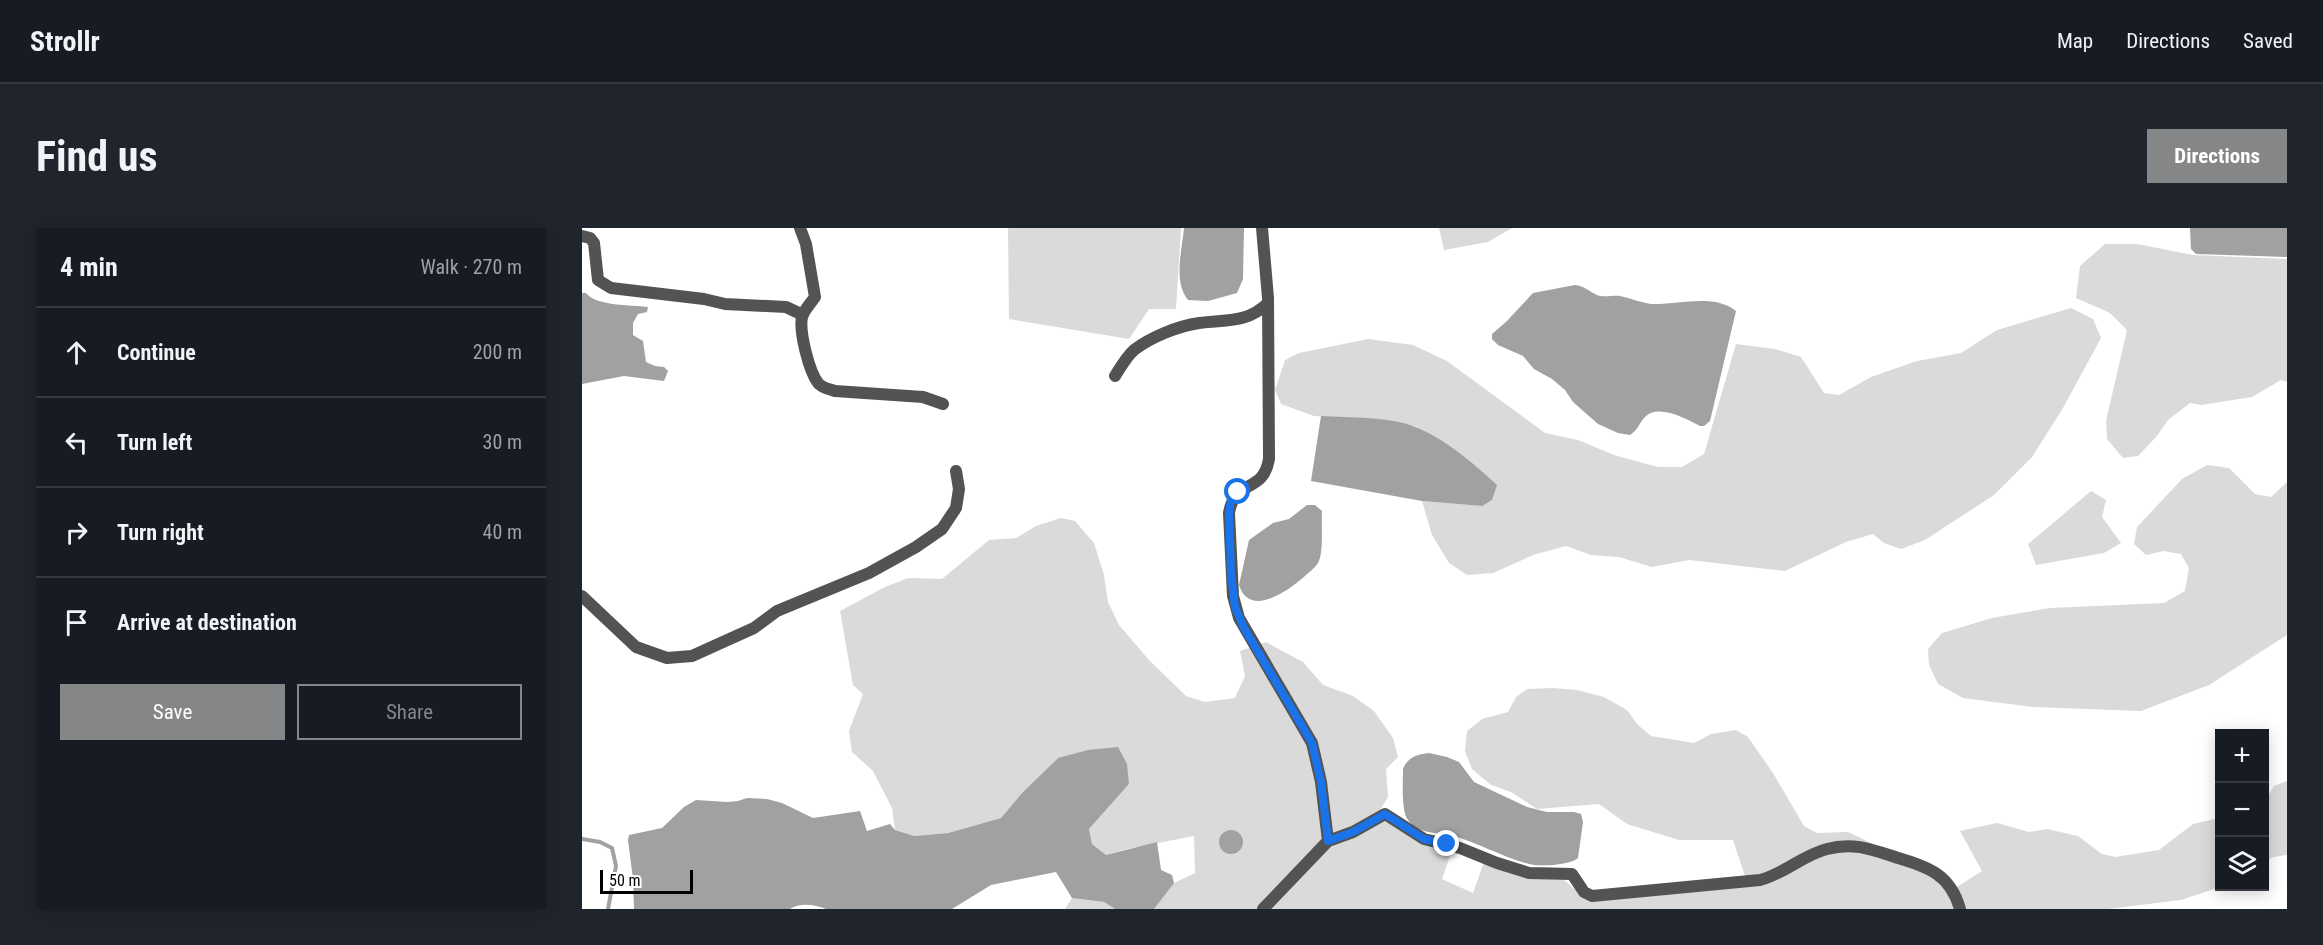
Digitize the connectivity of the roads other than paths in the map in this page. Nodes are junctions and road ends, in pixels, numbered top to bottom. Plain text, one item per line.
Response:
1 (800, 228) edge
2 (1262, 228) edge
3 (582, 236) edge
4 (1268, 303) junction
5 (803, 315) junction
6 (1114, 376) dead end
7 (943, 404) dead end
8 (956, 471) dead end
9 (582, 596) edge
10 (1328, 841) junction
11 (1263, 909) edge
12 (1960, 909) edge

1 - 5 street
2 - 4 street
3 - 5 street
4 - 6 street
4 - 10 street
5 - 7 street
8 - 9 street
10 - 11 street
10 - 12 street

